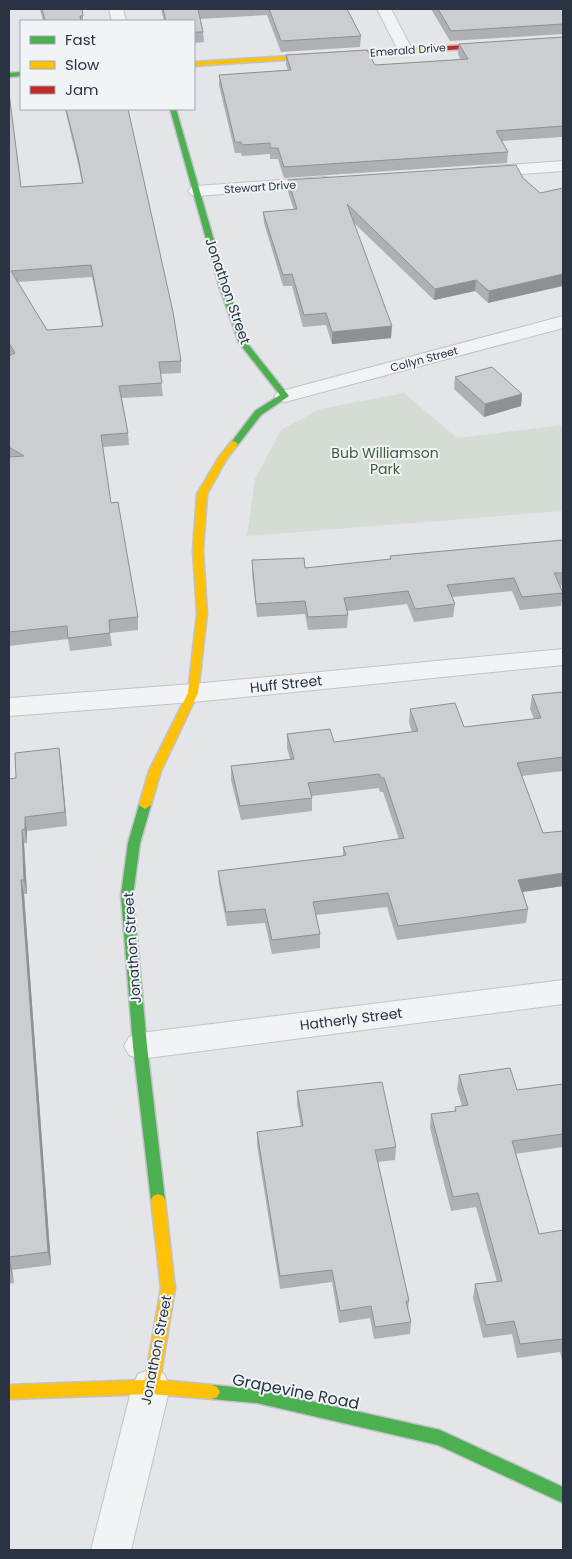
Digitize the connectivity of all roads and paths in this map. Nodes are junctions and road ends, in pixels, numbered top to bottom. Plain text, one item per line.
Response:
1 (384, 9) edge
2 (563, 41) edge
3 (405, 50) junction
4 (195, 64) edge
5 (173, 110) edge
6 (563, 166) edge
7 (464, 173) edge
8 (346, 181) edge
9 (197, 191) junction
10 (563, 322) edge
11 (285, 396) junction
12 (563, 657) edge
13 (193, 693) junction
14 (9, 707) edge
15 (563, 992) edge
16 (140, 1046) junction
17 (151, 1386) junction
18 (9, 1392) edge
19 (563, 1495) edge
20 (111, 1550) edge

1 - 3 street
2 - 3 street, Emerald Drive
3 - 4 street, Emerald Drive
5 - 9 street, Jonathon Street
6 - 7 street
8 - 9 street, Stewart Drive
9 - 11 street, Jonathon Street
10 - 11 street, Collyn Street
11 - 13 street, Jonathon Street
12 - 13 street, Huff Street
13 - 14 street, Huff Street
13 - 16 street, Jonathon Street
15 - 16 street, Hatherly Street
16 - 17 street, Jonathon Street
17 - 18 street, Grapevine Road
17 - 19 street, Grapevine Road
17 - 20 street, Jonathon Street

